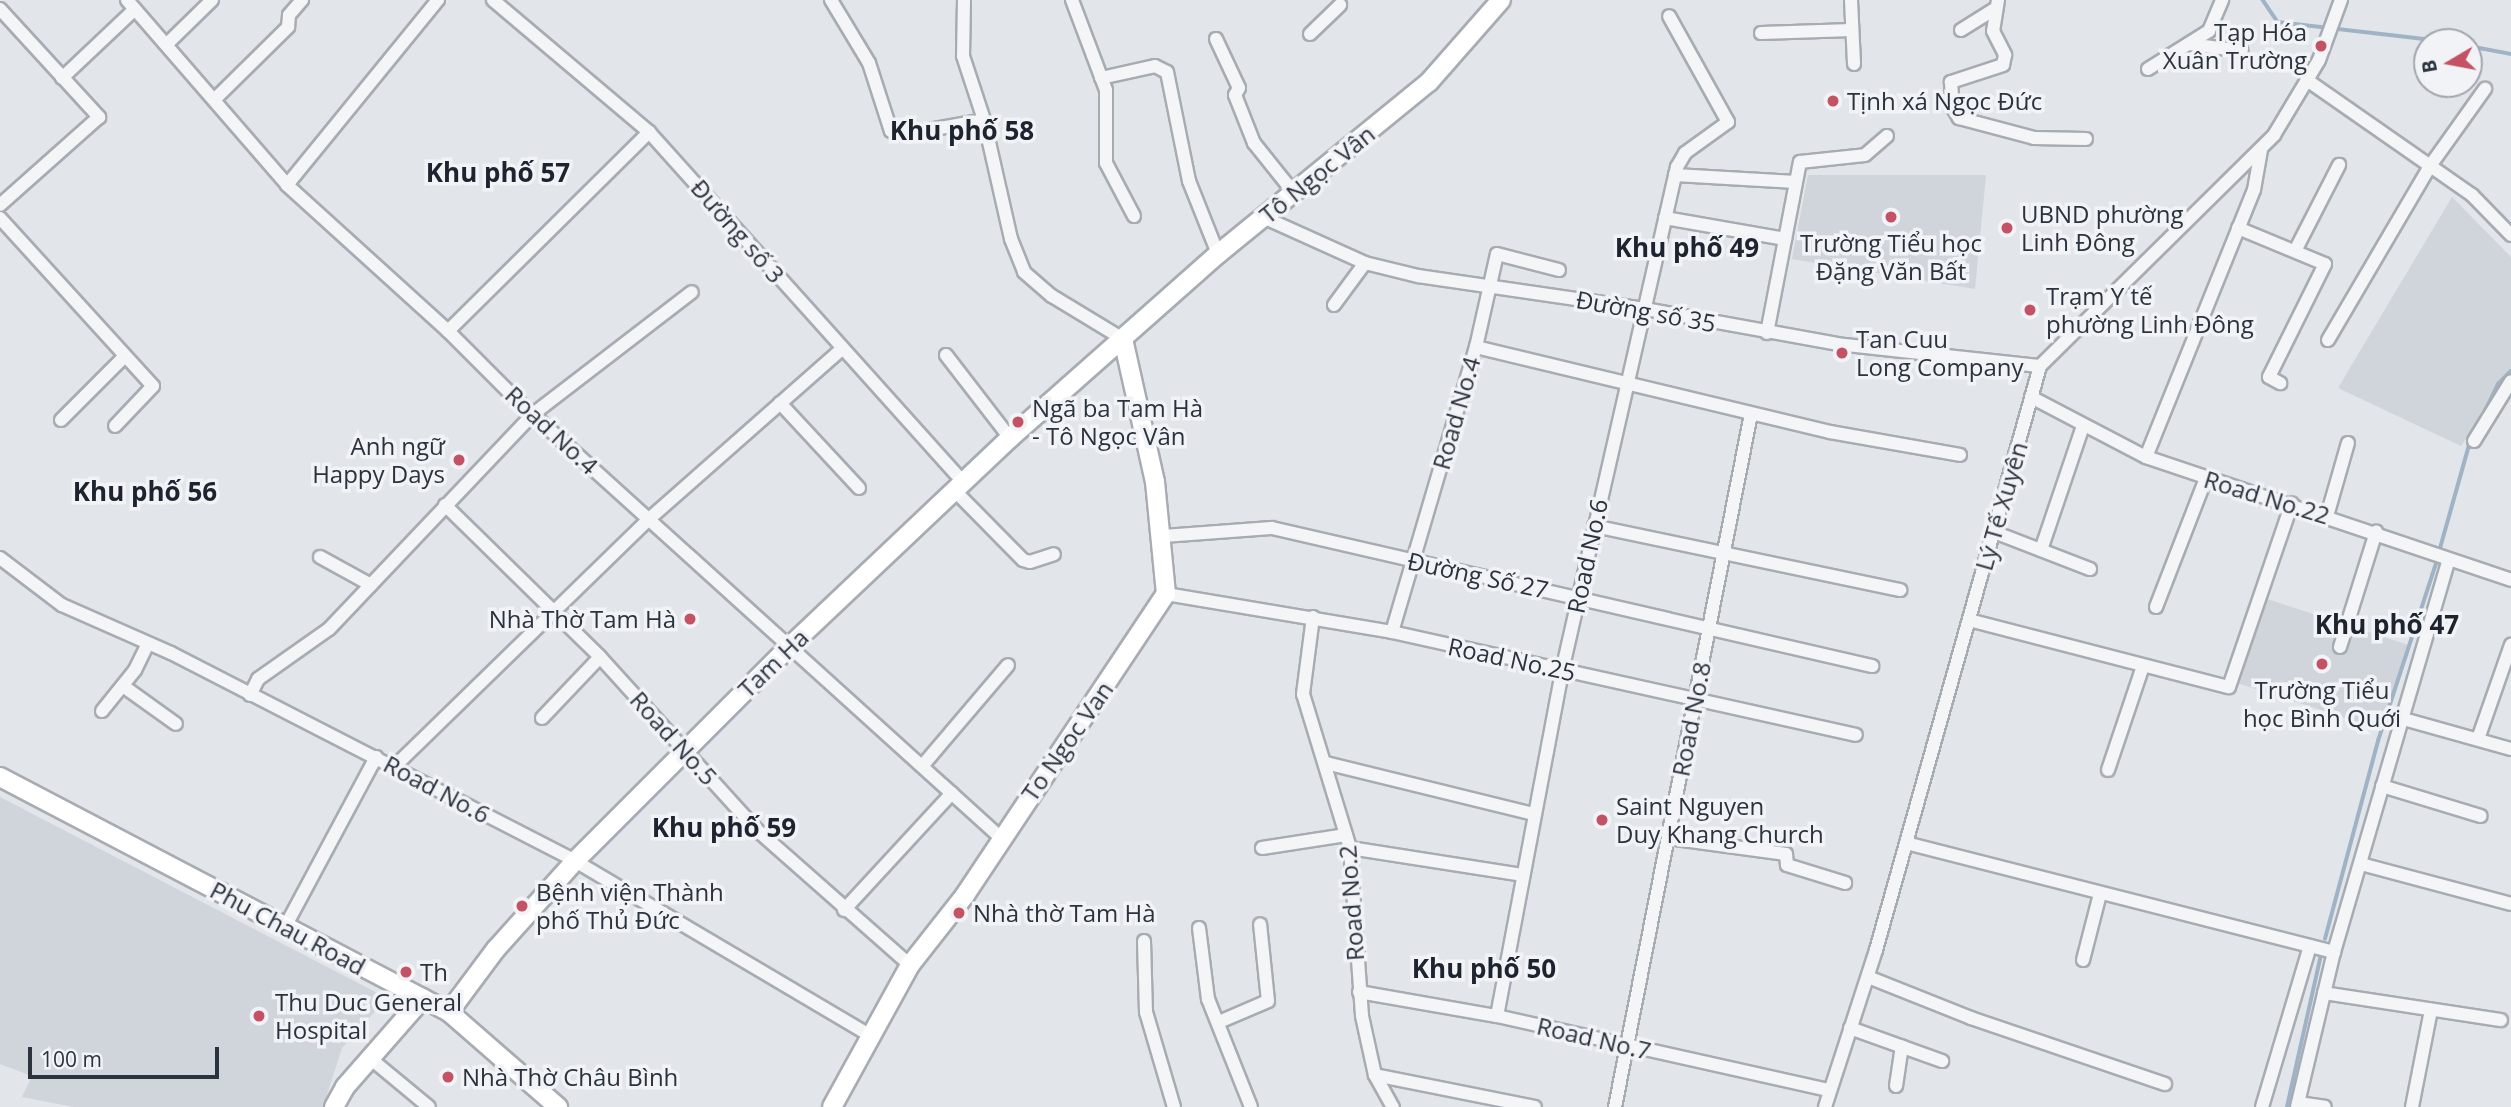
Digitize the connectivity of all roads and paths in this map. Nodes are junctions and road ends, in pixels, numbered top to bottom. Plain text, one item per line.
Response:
1 (212, 0) edge
2 (302, 0) edge
3 (438, 0) edge
4 (493, 0) edge
5 (831, 0) edge
6 (964, 0) edge
7 (1072, 0) edge
8 (1501, 0) edge
9 (1851, 0) edge
10 (2222, 0) edge
11 (2342, 0) edge
12 (131, 5) edge
13 (1340, 5) dead end
14 (1996, 5) edge
15 (0, 9) edge
16 (1669, 16) dead end
17 (1852, 30) junction
18 (1961, 30) dead end
19 (1761, 33) dead end
20 (1310, 34) dead end
21 (1216, 39) dead end
22 (167, 44) junction
23 (2189, 44) junction
24 (2242, 51) dead end
25 (1854, 64) dead end
26 (2148, 69) dead end
27 (62, 78) junction
28 (1101, 78) junction
29 (2307, 80) junction
30 (2485, 89) dead end
31 (215, 99) junction
32 (984, 120) junction
33 (649, 132) junction
34 (1887, 136) dead end
35 (2085, 139) dead end
36 (2261, 150) junction
37 (2339, 165) dead end
38 (2431, 166) junction
39 (1675, 175) junction
40 (1796, 182) junction
41 (287, 184) junction
42 (1294, 193) junction
43 (1, 200) edge
44 (1134, 216) dead end
45 (1263, 217) junction
46 (0, 218) edge
47 (1665, 218) junction
48 (2238, 229) junction
49 (2509, 230) edge
50 (1786, 239) junction
51 (2295, 251) junction
52 (1218, 254) junction
53 (1365, 264) junction
54 (1559, 270) dead end
55 (1488, 286) junction
56 (692, 292) dead end
57 (1334, 305) dead end
58 (1644, 309) junction
59 (449, 331) junction
60 (1767, 333) junction
61 (1123, 339) junction
62 (2328, 340) dead end
63 (1476, 347) junction
64 (841, 349) junction
65 (946, 355) dead end
66 (124, 357) junction
67 (2040, 366) junction
68 (2511, 381) edge
69 (2280, 383) dead end
70 (1626, 384) junction
71 (2031, 397) junction
72 (780, 403) junction
73 (533, 414) junction
74 (1751, 414) junction
75 (61, 420) dead end
76 (115, 426) dead end
77 (2083, 426) junction
78 (1010, 438) junction
79 (2473, 441) dead end
80 (2347, 443) dead end
81 (1960, 455) dead end
82 (2146, 457) junction
83 (2206, 478) junction
84 (958, 486) junction
85 (859, 488) dead end
86 (2291, 503) junction
87 (445, 505) junction
88 (2327, 516) junction
89 (649, 519) junction
90 (1594, 526) junction
91 (1994, 531) junction
92 (2376, 533) junction
93 (1163, 536) junction
94 (2041, 550) junction
95 (1054, 554) dead end
96 (1724, 554) junction
97 (320, 556) dead end
98 (0, 558) edge
99 (2447, 559) junction
100 (1413, 561) junction
101 (2090, 569) dead end
102 (2511, 580) edge
103 (371, 585) junction
104 (1900, 590) dead end
105 (1167, 594) junction
106 (1578, 597) junction
107 (2155, 607) dead end
108 (554, 611) junction
109 (1313, 617) junction
110 (1969, 620) junction
111 (1709, 626) junction
112 (1392, 632) junction
113 (147, 645) junction
114 (2511, 645) edge
115 (790, 646) junction
116 (2340, 647) dead end
117 (600, 657) junction
118 (1008, 665) dead end
119 (1872, 666) dead end
120 (2143, 666) junction
121 (1562, 671) junction
122 (123, 686) junction
123 (250, 695) junction
124 (1695, 699) junction
125 (102, 710) dead end
126 (542, 718) dead end
127 (2400, 718) junction
128 (176, 724) dead end
129 (1856, 735) dead end
130 (2478, 739) junction
131 (684, 749) junction
132 (2511, 749) edge
133 (376, 757) junction
134 (1326, 763) junction
135 (923, 765) junction
136 (394, 767) junction
137 (2108, 770) dead end
138 (0, 777) edge
139 (2382, 786) junction
140 (952, 793) junction
141 (1534, 814) junction
142 (2481, 816) dead end
143 (1000, 837) junction
144 (1668, 838) junction
145 (1348, 841) junction
146 (1906, 843) junction
147 (1262, 848) dead end
148 (575, 861) junction
149 (2361, 864) junction
150 (1522, 875) junction
151 (1845, 883) dead end
152 (2100, 894) junction
153 (2511, 904) edge
154 (844, 910) junction
155 (1260, 924) dead end
156 (285, 927) junction
157 (1199, 928) dead end
158 (1144, 941) dead end
159 (2310, 946) junction
160 (2334, 952) junction
161 (2083, 960) dead end
162 (910, 965) junction
163 (1868, 977) junction
164 (1359, 992) junction
165 (2324, 993) junction
166 (423, 998) junction
167 (2431, 1010) junction
168 (449, 1012) junction
169 (1497, 1016) junction
170 (2501, 1020) dead end
171 (1219, 1022) junction
172 (1850, 1028) junction
173 (869, 1035) junction
174 (1627, 1045) junction
175 (1902, 1046) junction
176 (371, 1059) junction
177 (1942, 1061) dead end
178 (1375, 1075) junction
179 (2165, 1084) dead end
180 (1896, 1086) dead end
181 (1829, 1090) junction
182 (2297, 1105) edge
183 (334, 1107) edge
184 (429, 1107) edge
185 (558, 1107) edge
186 (832, 1107) edge
187 (1174, 1107) edge
188 (1251, 1107) edge
189 (1393, 1107) edge
190 (1535, 1107) edge
191 (1615, 1107) edge
192 (1825, 1107) edge
193 (2262, 1107) edge
194 (2325, 1107) edge
195 (2412, 1107) edge

1 - 22 street
2 - 31 street
3 - 41 street
4 - 33 street, Đường số 3
5 - 32 street
6 - 32 street
7 - 28 street
8 - 42 street, Tô Ngọc Vân
9 - 17 street
10 - 23 street
11 - 29 street, Lý Tế Xuyên
12 - 22 street, Road No.4
12 - 27 street
13 - 20 street
14 - 18 street
14 - 35 street
15 - 27 street
16 - 39 street, Road No.6
17 - 19 street
17 - 25 street
21 - 42 street
22 - 31 street, Road No.4
23 - 24 street
23 - 26 street
27 - 43 street
28 - 44 street
28 - 52 street
29 - 36 street, Lý Tế Xuyên
29 - 38 street
30 - 38 street
31 - 41 street, Road No.4
32 - 61 street
33 - 59 street
33 - 64 street, Đường số 3
34 - 40 street
36 - 48 street
36 - 67 street, Lý Tế Xuyên
37 - 51 street
38 - 49 street
38 - 62 street
39 - 40 street
39 - 47 street, Road No.6
40 - 50 street
41 - 59 street, Road No.4
42 - 45 street, Tô Ngọc Vân
45 - 52 street, Tô Ngọc Vân
45 - 53 street, Đường số 35
46 - 66 street
47 - 50 street
47 - 58 street, Road No.6
48 - 51 street
48 - 82 street
50 - 60 street
51 - 69 street
52 - 61 street, Tô Ngọc Vân
53 - 55 street, Đường số 35
53 - 57 street
54 - 55 street, Road No.4
55 - 58 street, Đường số 35
55 - 63 street, Road No.4
56 - 73 street
58 - 60 street, Đường số 35
58 - 70 street, Road No.6
59 - 73 street, Road No.4
60 - 67 street, Đường số 35
61 - 78 street, Tam Ha
61 - 93 street
63 - 70 street
63 - 100 street, Road No.4
64 - 72 street
64 - 84 street, Đường số 3
65 - 78 street
66 - 75 street
66 - 76 street
67 - 71 street, Lý Tế Xuyên
68 - 79 street
70 - 74 street
70 - 90 street, Road No.6
71 - 77 street, Road No.22
71 - 91 street, Lý Tế Xuyên
72 - 85 street
72 - 89 street
73 - 87 street
73 - 89 street, Road No.4
74 - 81 street
74 - 96 street, Road No.8
77 - 82 street, Road No.22
77 - 94 street
78 - 84 street, Tam Ha
80 - 88 street
82 - 83 street, Road No.22
83 - 86 street, Road No.22
83 - 107 street
84 - 95 street, Đường số 3
84 - 115 street, Tam Ha
86 - 88 street, Road No.22
86 - 120 street
87 - 103 street
87 - 108 street, Road No.5
88 - 92 street, Road No.22
89 - 108 street
89 - 115 street, Road No.4
90 - 96 street
90 - 106 street, Road No.6
91 - 94 street
91 - 110 street, Lý Tế Xuyên
92 - 99 street, Road No.22
92 - 116 street
93 - 100 street, Đường Số 27
93 - 105 street
94 - 101 street
96 - 104 street
96 - 111 street, Road No.8
97 - 103 street
98 - 113 street, Road No.6
99 - 102 street, Road No.22
99 - 127 street
100 - 106 street, Đường Số 27
100 - 112 street, Road No.4
103 - 123 street
105 - 109 street, Road No.25
105 - 143 street, To Ngoc Van
106 - 111 street, Đường Số 27
106 - 121 street, Road No.6
108 - 117 street, Road No.5
108 - 136 street
109 - 112 street, Road No.25
109 - 134 street, Road No.2
110 - 120 street
110 - 146 street, Lý Tế Xuyên
111 - 119 street, Đường Số 27
111 - 124 street, Road No.8
112 - 121 street, Road No.25
113 - 122 street
113 - 123 street, Road No.6
114 - 130 street
115 - 131 street, Tam Ha
115 - 135 street, Road No.4
117 - 126 street
117 - 131 street, Road No.5
118 - 135 street
120 - 137 street
121 - 124 street, Road No.25
121 - 141 street, Road No.6
122 - 125 street
122 - 128 street
123 - 133 street, Road No.6
124 - 129 street, Road No.25
124 - 144 street, Road No.8
127 - 130 street
127 - 139 street
130 - 132 street
131 - 148 street, Tam Ha
131 - 154 street, Road No.5
133 - 136 street, Road No.6
133 - 156 street
134 - 141 street
134 - 145 street, Road No.2
135 - 140 street, Road No.4
136 - 148 street, Road No.6
138 - 156 street, Phu Chau Road
139 - 142 street
139 - 149 street
140 - 143 street, Road No.4
140 - 154 street
141 - 150 street, Road No.6
143 - 162 street, To Ngoc Van
144 - 151 street
144 - 174 street, Road No.8
145 - 147 street
145 - 150 street
145 - 164 street, Road No.2
146 - 152 street
146 - 163 street, Lý Tế Xuyên
148 - 168 street, Tam Ha
148 - 173 street, Road No.6
149 - 153 street
149 - 160 street
150 - 169 street, Road No.6
152 - 159 street
152 - 161 street
154 - 162 street, Road No.5
155 - 171 street
156 - 166 street, Phu Chau Road
157 - 171 street
158 - 187 street
159 - 160 street
159 - 193 street
160 - 165 street
162 - 173 street, To Ngoc Van
163 - 172 street, Lý Tế Xuyên
163 - 179 street
164 - 169 street, Road No.7
164 - 178 street, Road No.2
165 - 167 street
165 - 182 street
166 - 168 street, Phu Chau Road
166 - 176 street
167 - 170 street
167 - 195 street
168 - 185 street, Phu Chau Road
169 - 174 street, Road No.7
171 - 188 street
172 - 175 street
172 - 181 street, Lý Tế Xuyên
173 - 186 street, To Ngoc Van
174 - 181 street, Road No.7
174 - 191 street, Road No.8
175 - 177 street
175 - 180 street
176 - 183 street
176 - 184 street
178 - 189 street, Road No.2
178 - 190 street
181 - 192 street, Lý Tế Xuyên
182 - 194 street

